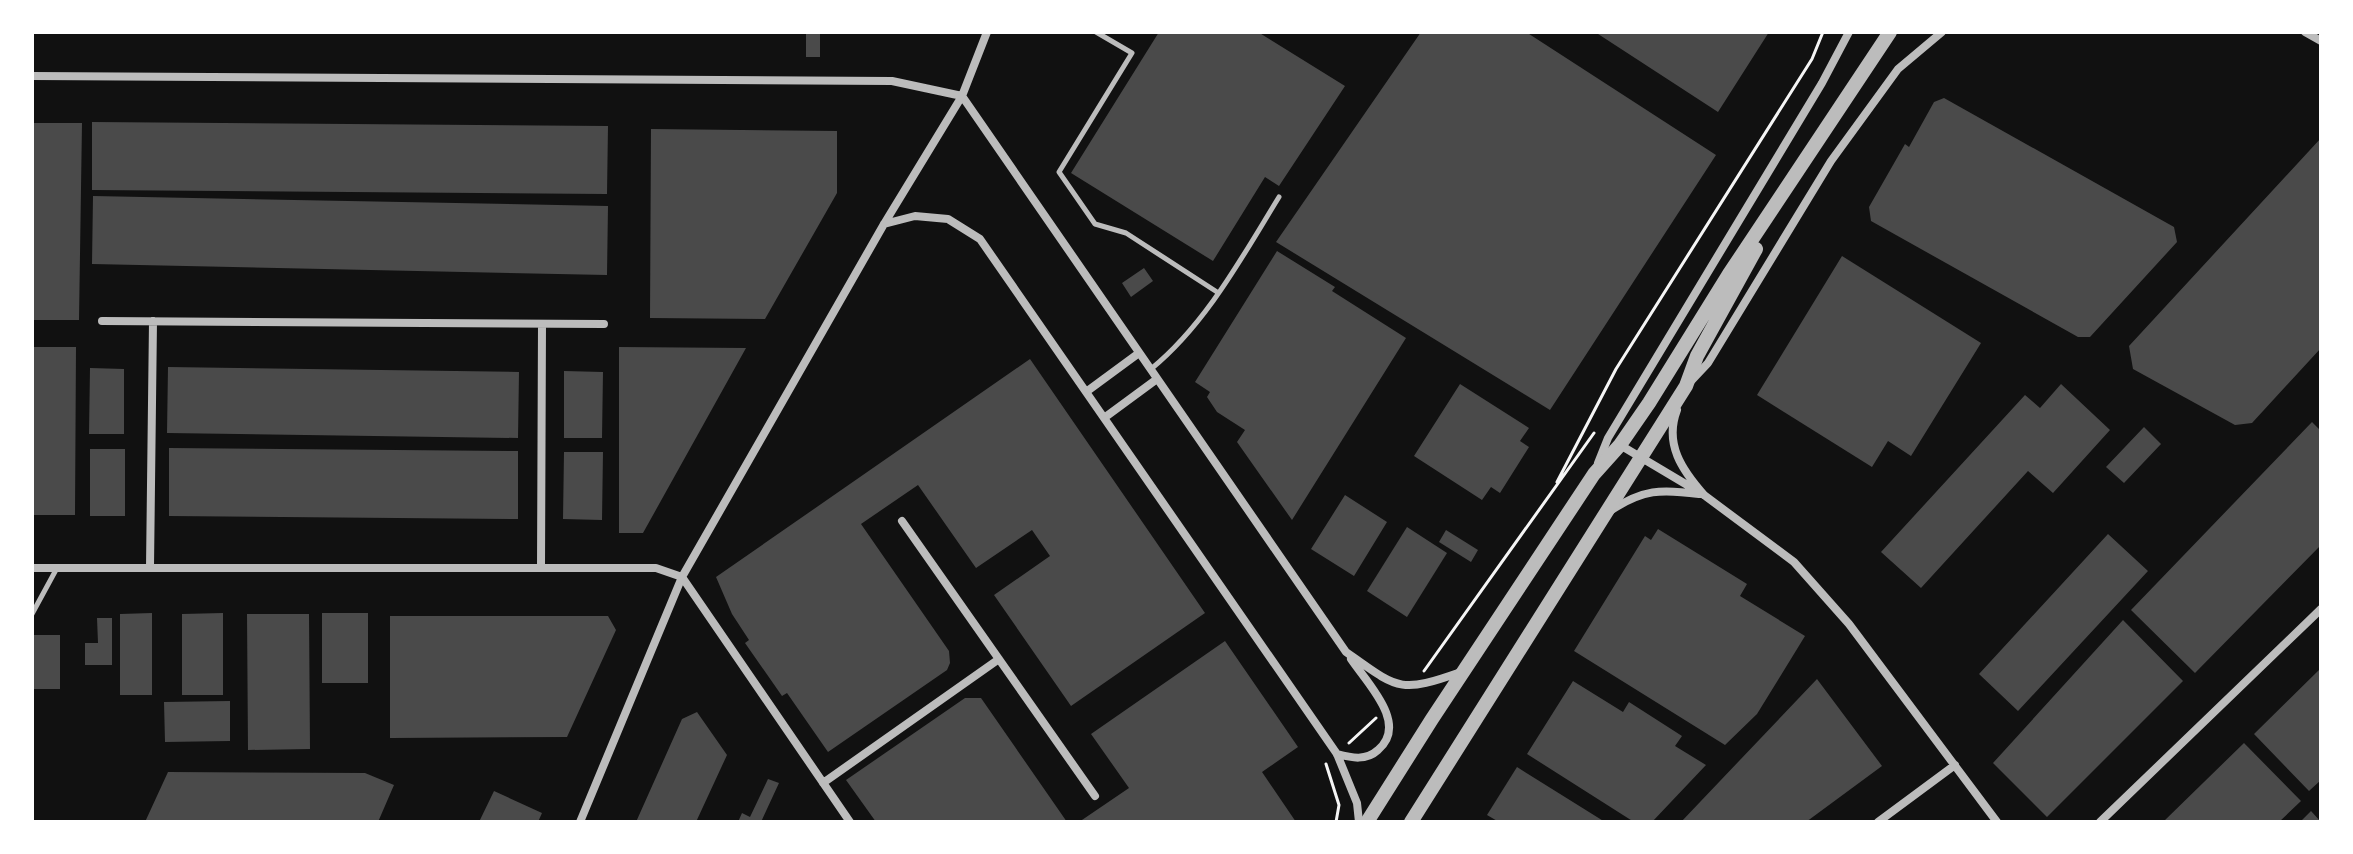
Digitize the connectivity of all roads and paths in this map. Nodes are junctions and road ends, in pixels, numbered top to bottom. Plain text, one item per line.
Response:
1 (987, 32) edge
2 (1096, 32) edge
3 (1823, 32) edge
4 (1849, 32) edge
5 (1890, 32) edge
6 (1942, 32) edge
7 (2305, 32) edge
8 (2321, 41) edge
9 (32, 76) edge
10 (962, 96) junction
11 (1799, 172) junction
12 (1279, 197) dead end
13 (884, 224) junction
14 (1217, 292) junction
15 (102, 321) dead end
16 (153, 321) junction
17 (542, 324) junction
18 (604, 324) dead end
19 (1139, 353) junction
20 (1151, 370) junction
21 (1157, 379) junction
22 (1686, 386) junction
23 (1086, 392) junction
24 (1104, 418) junction
25 (1620, 445) junction
26 (1641, 458) junction
27 (1594, 474) junction
28 (1704, 495) junction
29 (1602, 517) junction
30 (902, 521) dead end
31 (150, 567) junction
32 (32, 568) edge
33 (57, 568) junction
34 (541, 568) junction
35 (682, 577) junction
36 (2321, 609) edge
37 (32, 614) edge
38 (1346, 652) junction
39 (999, 659) junction
40 (1466, 670) junction
41 (1412, 686) junction
42 (1385, 710) junction
43 (1337, 754) junction
44 (1955, 765) junction
45 (823, 783) junction
46 (1095, 796) dead end
47 (580, 822) edge
48 (850, 822) edge
49 (1336, 822) edge
50 (1359, 822) edge
51 (1367, 822) edge
52 (1411, 822) edge
53 (1878, 822) edge
54 (1997, 822) edge
55 (2100, 822) edge

1 - 10 street
2 - 14 lane
3 - 41 path
4 - 27 street
5 - 11 street
6 - 22 street
7 - 8 street
9 - 10 street
10 - 13 street
10 - 19 street
11 - 22 street
11 - 25 street
12 - 14 lane
13 - 23 street
13 - 35 street
14 - 20 lane
15 - 16 street
16 - 17 street
16 - 31 street
17 - 18 street
17 - 34 street
19 - 20 street
19 - 23 street
20 - 21 street
21 - 24 street
21 - 38 street
22 - 26 street
22 - 28 street
23 - 24 street
24 - 43 street
25 - 26 street
25 - 27 street
26 - 28 street
26 - 29 street
27 - 40 street
28 - 29 street
28 - 44 street
29 - 52 street
30 - 39 street
31 - 33 street
31 - 34 street
32 - 33 street
33 - 37 lane
34 - 35 street
35 - 45 street
35 - 47 street
36 - 55 street
38 - 41 street
38 - 42 street
39 - 45 street
39 - 46 street
40 - 41 street
40 - 51 street
42 - 43 path
42 - 43 street
43 - 49 path
43 - 50 street
44 - 53 street
44 - 54 street
45 - 48 street

